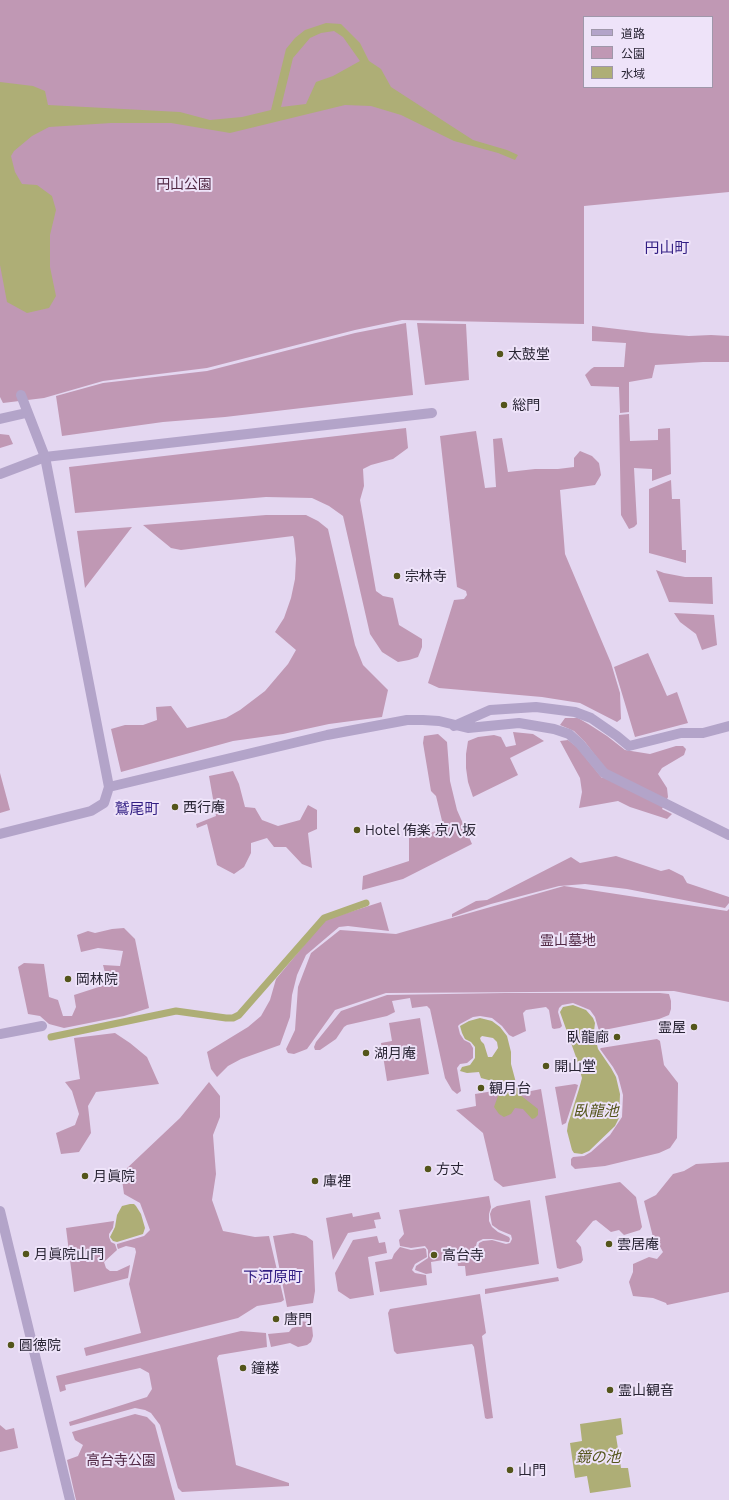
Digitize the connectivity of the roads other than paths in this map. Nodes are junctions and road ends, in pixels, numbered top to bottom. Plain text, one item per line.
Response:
1 (21, 395) dead end
2 (26, 413) junction
3 (432, 413) dead end
4 (0, 419) edge
5 (45, 457) junction
6 (0, 474) edge
7 (454, 726) junction
8 (729, 726) edge
9 (109, 787) junction
10 (0, 834) edge
11 (729, 835) edge
12 (42, 1026) dead end
13 (0, 1034) edge
14 (0, 1211) edge
15 (70, 1500) edge

1 - 2 street
2 - 4 street
2 - 5 street
3 - 5 street
5 - 6 street
5 - 9 street
7 - 8 street
7 - 9 street
7 - 11 street
9 - 10 street
12 - 13 street
14 - 15 street

